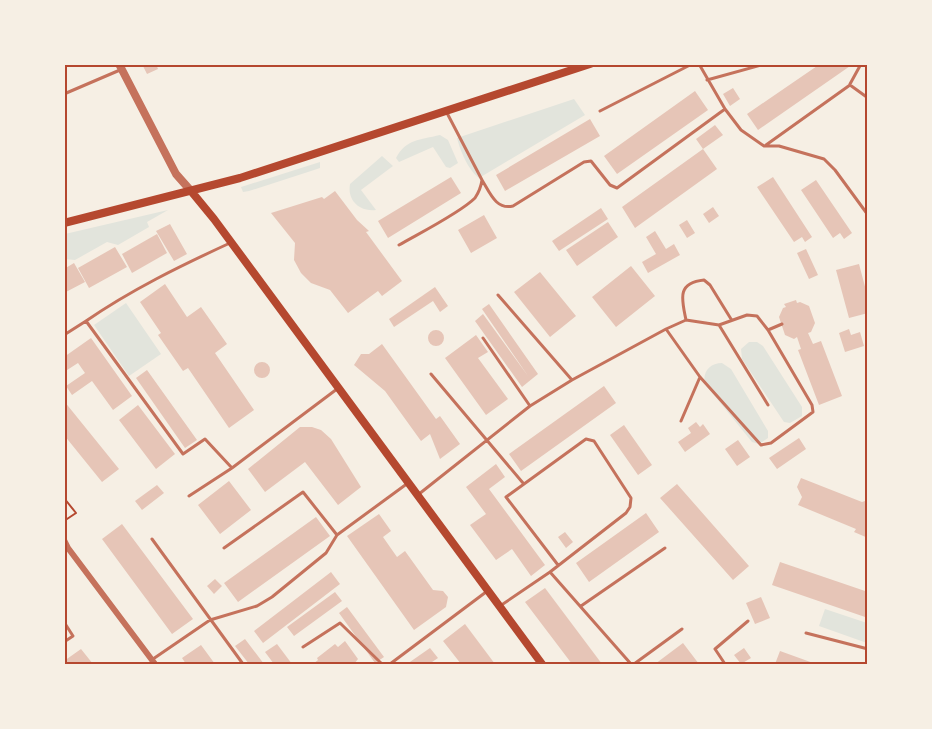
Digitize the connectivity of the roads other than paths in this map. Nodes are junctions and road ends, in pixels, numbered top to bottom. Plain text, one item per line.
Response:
1 (590, 64) edge
2 (692, 64) edge
3 (699, 64) edge
4 (765, 64) edge
5 (861, 64) edge
6 (121, 67) edge
7 (707, 80) junction
8 (850, 85) junction
9 (64, 94) edge
10 (867, 98) edge
11 (725, 109) junction
12 (446, 111) junction
13 (600, 111) dead end
14 (764, 146) junction
15 (482, 180) junction
16 (191, 191) junction
17 (867, 215) edge
18 (64, 223) edge
19 (231, 243) junction
20 (399, 245) dead end
21 (498, 295) dead end
22 (731, 319) junction
23 (686, 320) junction
24 (86, 321) junction
25 (782, 324) dead end
26 (719, 325) junction
27 (666, 328) junction
28 (768, 330) junction
29 (64, 335) edge
30 (483, 338) dead end
31 (431, 374) dead end
32 (700, 377) junction
33 (572, 380) junction
34 (338, 388) junction
35 (768, 405) dead end
36 (530, 406) junction
37 (681, 421) dead end
38 (486, 441) junction
39 (232, 468) junction
40 (408, 483) junction
41 (523, 483) junction
42 (189, 495) dead end
43 (417, 495) junction
44 (337, 535) junction
45 (153, 539) dead end
46 (64, 540) edge
47 (224, 548) dead end
48 (665, 548) dead end
49 (66, 549) edge
50 (558, 565) junction
51 (550, 572) junction
52 (488, 591) junction
53 (499, 606) junction
54 (581, 606) junction
55 (210, 620) junction
56 (748, 621) dead end
57 (64, 622) edge
58 (682, 629) dead end
59 (806, 633) dead end
60 (64, 642) edge
61 (303, 647) dead end
62 (867, 649) edge
63 (153, 662) edge
64 (243, 664) edge
65 (382, 664) edge
66 (390, 664) edge
67 (542, 664) edge
68 (633, 664) edge
69 (725, 664) edge

1 - 12 main road
2 - 13 lane
3 - 7 lane
4 - 7 lane
5 - 8 lane
6 - 9 lane
6 - 16 street
7 - 11 lane
8 - 10 lane
8 - 14 lane
11 - 14 lane
11 - 15 lane
12 - 15 lane
12 - 16 main road
14 - 17 lane
15 - 20 lane
16 - 18 main road
16 - 19 main road
19 - 24 lane
19 - 34 main road
21 - 33 lane
22 - 23 lane
22 - 26 lane
22 - 28 lane
23 - 26 lane
23 - 27 lane
24 - 29 lane
24 - 39 lane
25 - 28 lane
26 - 35 lane
27 - 32 lane
27 - 33 lane
28 - 32 lane
30 - 36 lane
31 - 38 lane
32 - 37 lane
33 - 36 lane
34 - 39 lane
34 - 40 main road
36 - 38 lane
38 - 41 lane
38 - 43 lane
39 - 42 lane
40 - 43 main road
40 - 44 lane
41 - 50 lane
41 - 50 lane
43 - 52 main road
44 - 47 lane
44 - 55 lane
45 - 55 lane
46 - 49 street
48 - 54 lane
49 - 63 street
50 - 51 lane
51 - 53 lane
51 - 54 lane
52 - 53 main road
52 - 66 lane
53 - 67 main road
54 - 68 lane
55 - 63 lane
55 - 64 lane
56 - 69 lane
57 - 60 lane
58 - 68 lane
59 - 62 lane
61 - 65 lane

